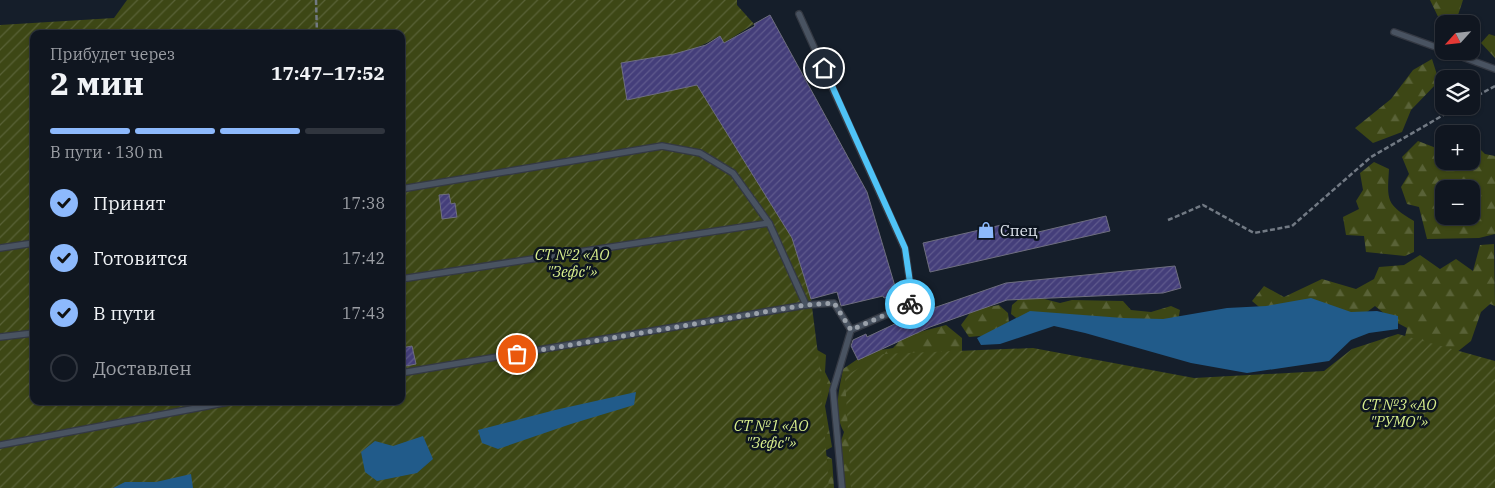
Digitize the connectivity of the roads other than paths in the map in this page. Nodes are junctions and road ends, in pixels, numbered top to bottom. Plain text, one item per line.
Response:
1 (799, 14) dead end
2 (1394, 32) dead end
3 (1435, 47) edge
4 (1470, 60) edge
5 (1495, 69) edge
6 (405, 188) edge
7 (769, 223) junction
8 (30, 244) edge
9 (0, 248) edge
10 (405, 278) edge
11 (806, 305) junction
12 (851, 330) junction
13 (30, 333) edge
14 (0, 337) edge
15 (405, 372) edge
16 (213, 405) edge
17 (0, 445) edge
18 (842, 488) edge

1 - 12 lane
2 - 3 lane
4 - 5 lane
6 - 7 lane
7 - 10 lane
7 - 11 lane
8 - 9 lane
11 - 12 lane
11 - 15 lane
12 - 18 lane
13 - 14 lane
16 - 17 lane

